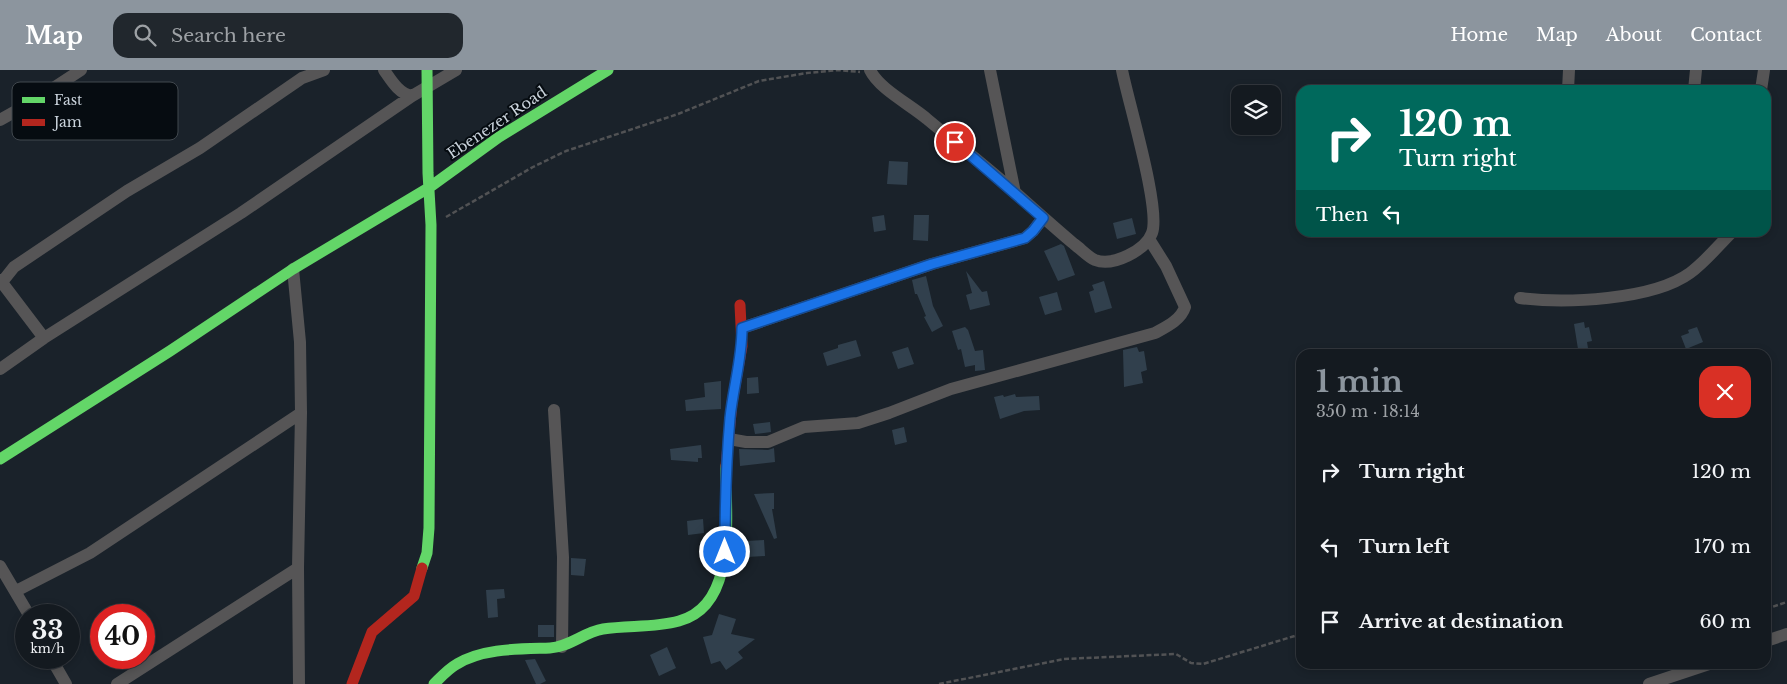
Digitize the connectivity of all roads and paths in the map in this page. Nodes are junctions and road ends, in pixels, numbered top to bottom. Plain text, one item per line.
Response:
1 (81, 70) edge
2 (324, 70) edge
3 (384, 70) edge
4 (427, 70) edge
5 (456, 70) edge
6 (608, 70) edge
7 (990, 70) edge
8 (1122, 70) edge
9 (1569, 70) edge
10 (1696, 70) edge
11 (1764, 70) edge
12 (871, 71) edge
13 (302, 74) edge
14 (63, 82) edge
15 (1568, 85) edge
16 (1694, 85) edge
17 (1762, 85) edge
18 (428, 88) junction
19 (412, 96) junction
20 (12, 113) edge
21 (0, 120) edge
22 (430, 188) junction
23 (1016, 193) junction
24 (1043, 218) junction
25 (431, 225) junction
26 (1727, 237) edge
27 (1149, 239) junction
28 (293, 269) junction
29 (1, 281) edge
30 (1520, 298) dead end
31 (740, 305) dead end
32 (742, 328) junction
33 (44, 338) junction
34 (0, 369) edge
35 (554, 410) dead end
36 (301, 413) junction
37 (729, 439) junction
38 (0, 459) edge
39 (0, 566) edge
40 (298, 568) junction
41 (16, 590) junction
42 (1787, 602) edge
43 (23, 604) edge
44 (1771, 607) edge
45 (1787, 634) edge
46 (1296, 636) edge
47 (1771, 639) edge
48 (562, 646) junction
49 (58, 669) edge
50 (1694, 669) edge
51 (66, 684) edge
52 (117, 684) edge
53 (299, 684) edge
54 (352, 684) edge
55 (434, 684) edge
56 (939, 684) edge
57 (1649, 684) edge

1 - 14 street
2 - 13 street
3 - 19 street
4 - 18 street
5 - 18 street
6 - 22 street, Ebenezer Road
7 - 23 street
8 - 27 street
9 - 15 street
10 - 16 street
11 - 17 street
12 - 23 street
12 - 25 path
13 - 29 street
18 - 19 street
18 - 22 street
19 - 33 street
20 - 21 street
22 - 25 street
22 - 28 street, Ebenezer Road
23 - 24 street
24 - 27 street
24 - 32 street
25 - 54 street
26 - 30 street
27 - 37 street
28 - 36 street
28 - 38 street, Ebenezer Road
29 - 33 street
31 - 32 street
32 - 37 street
33 - 34 street
35 - 48 street
36 - 40 street
36 - 41 street
37 - 48 street
39 - 41 street
40 - 52 street
40 - 53 street
41 - 43 street
42 - 44 path
45 - 47 street
46 - 56 path
48 - 55 street
49 - 51 street
50 - 57 street

